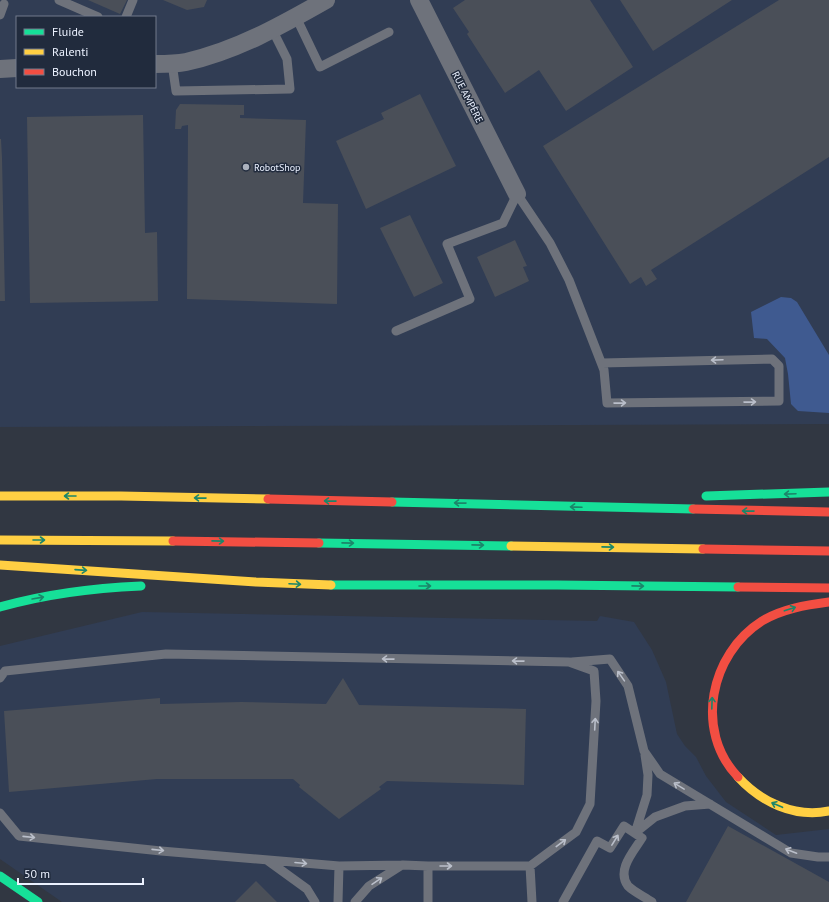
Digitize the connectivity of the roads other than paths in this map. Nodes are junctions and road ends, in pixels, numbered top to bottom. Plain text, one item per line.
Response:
1 (58, 0) edge
2 (133, 0) edge
3 (326, 0) edge
4 (419, 0) edge
5 (4, 4) dead end
6 (0, 15) edge
7 (96, 16) edge
8 (126, 16) edge
9 (296, 17) junction
10 (272, 29) junction
11 (389, 32) dead end
12 (163, 64) edge
13 (16, 68) edge
14 (0, 69) edge
15 (517, 194) junction
16 (396, 330) dead end
17 (602, 364) junction
18 (829, 492) edge
19 (0, 496) edge
20 (696, 496) dead end
21 (552, 497) dead end
22 (498, 504) junction
23 (829, 512) edge
24 (0, 540) edge
25 (829, 551) edge
26 (0, 565) edge
27 (256, 582) junction
28 (147, 586) dead end
29 (177, 586) dead end
30 (829, 588) edge
31 (829, 602) edge
32 (0, 608) edge
33 (569, 662) junction
34 (0, 678) edge
35 (644, 751) junction
36 (710, 804) junction
37 (829, 811) edge
38 (0, 813) edge
39 (635, 833) junction
40 (829, 857) edge
41 (266, 860) junction
42 (403, 865) junction
43 (338, 866) junction
44 (428, 866) junction
45 (530, 866) junction
46 (0, 876) edge
47 (38, 902) edge
48 (315, 902) edge
49 (338, 902) edge
50 (355, 902) edge
51 (428, 902) edge
52 (529, 902) edge
53 (532, 902) edge
54 (563, 902) edge
55 (652, 902) edge

1 - 7 lane
2 - 8 lane
3 - 9 street
4 - 15 street, RUE AMPÈRE
5 - 6 lane
9 - 10 street
9 - 11 lane
10 - 12 street
10 - 12 lane
13 - 14 street
15 - 16 lane
15 - 17 lane
17 -> 17 lane
18 -> 20 main road
22 -> 19 main road
21 - 22 main road
23 -> 22 main road
24 -> 25 main road
26 -> 27 main road
27 - 29 main road
27 -> 30 main road
32 -> 28 main road
37 -> 31 main road
33 -> 34 lane
35 -> 33 lane
45 -> 33 lane
36 -> 35 lane
35 - 39 lane
36 - 39 lane
40 -> 36 lane
38 -> 41 lane
54 -> 39 lane
39 - 55 lane
41 -> 43 lane
41 - 48 lane
42 - 43 lane
42 - 44 lane
50 -> 42 lane
43 - 49 lane
44 -> 45 lane
44 - 51 lane
45 - 52 lane
45 - 53 lane
46 - 47 main road

